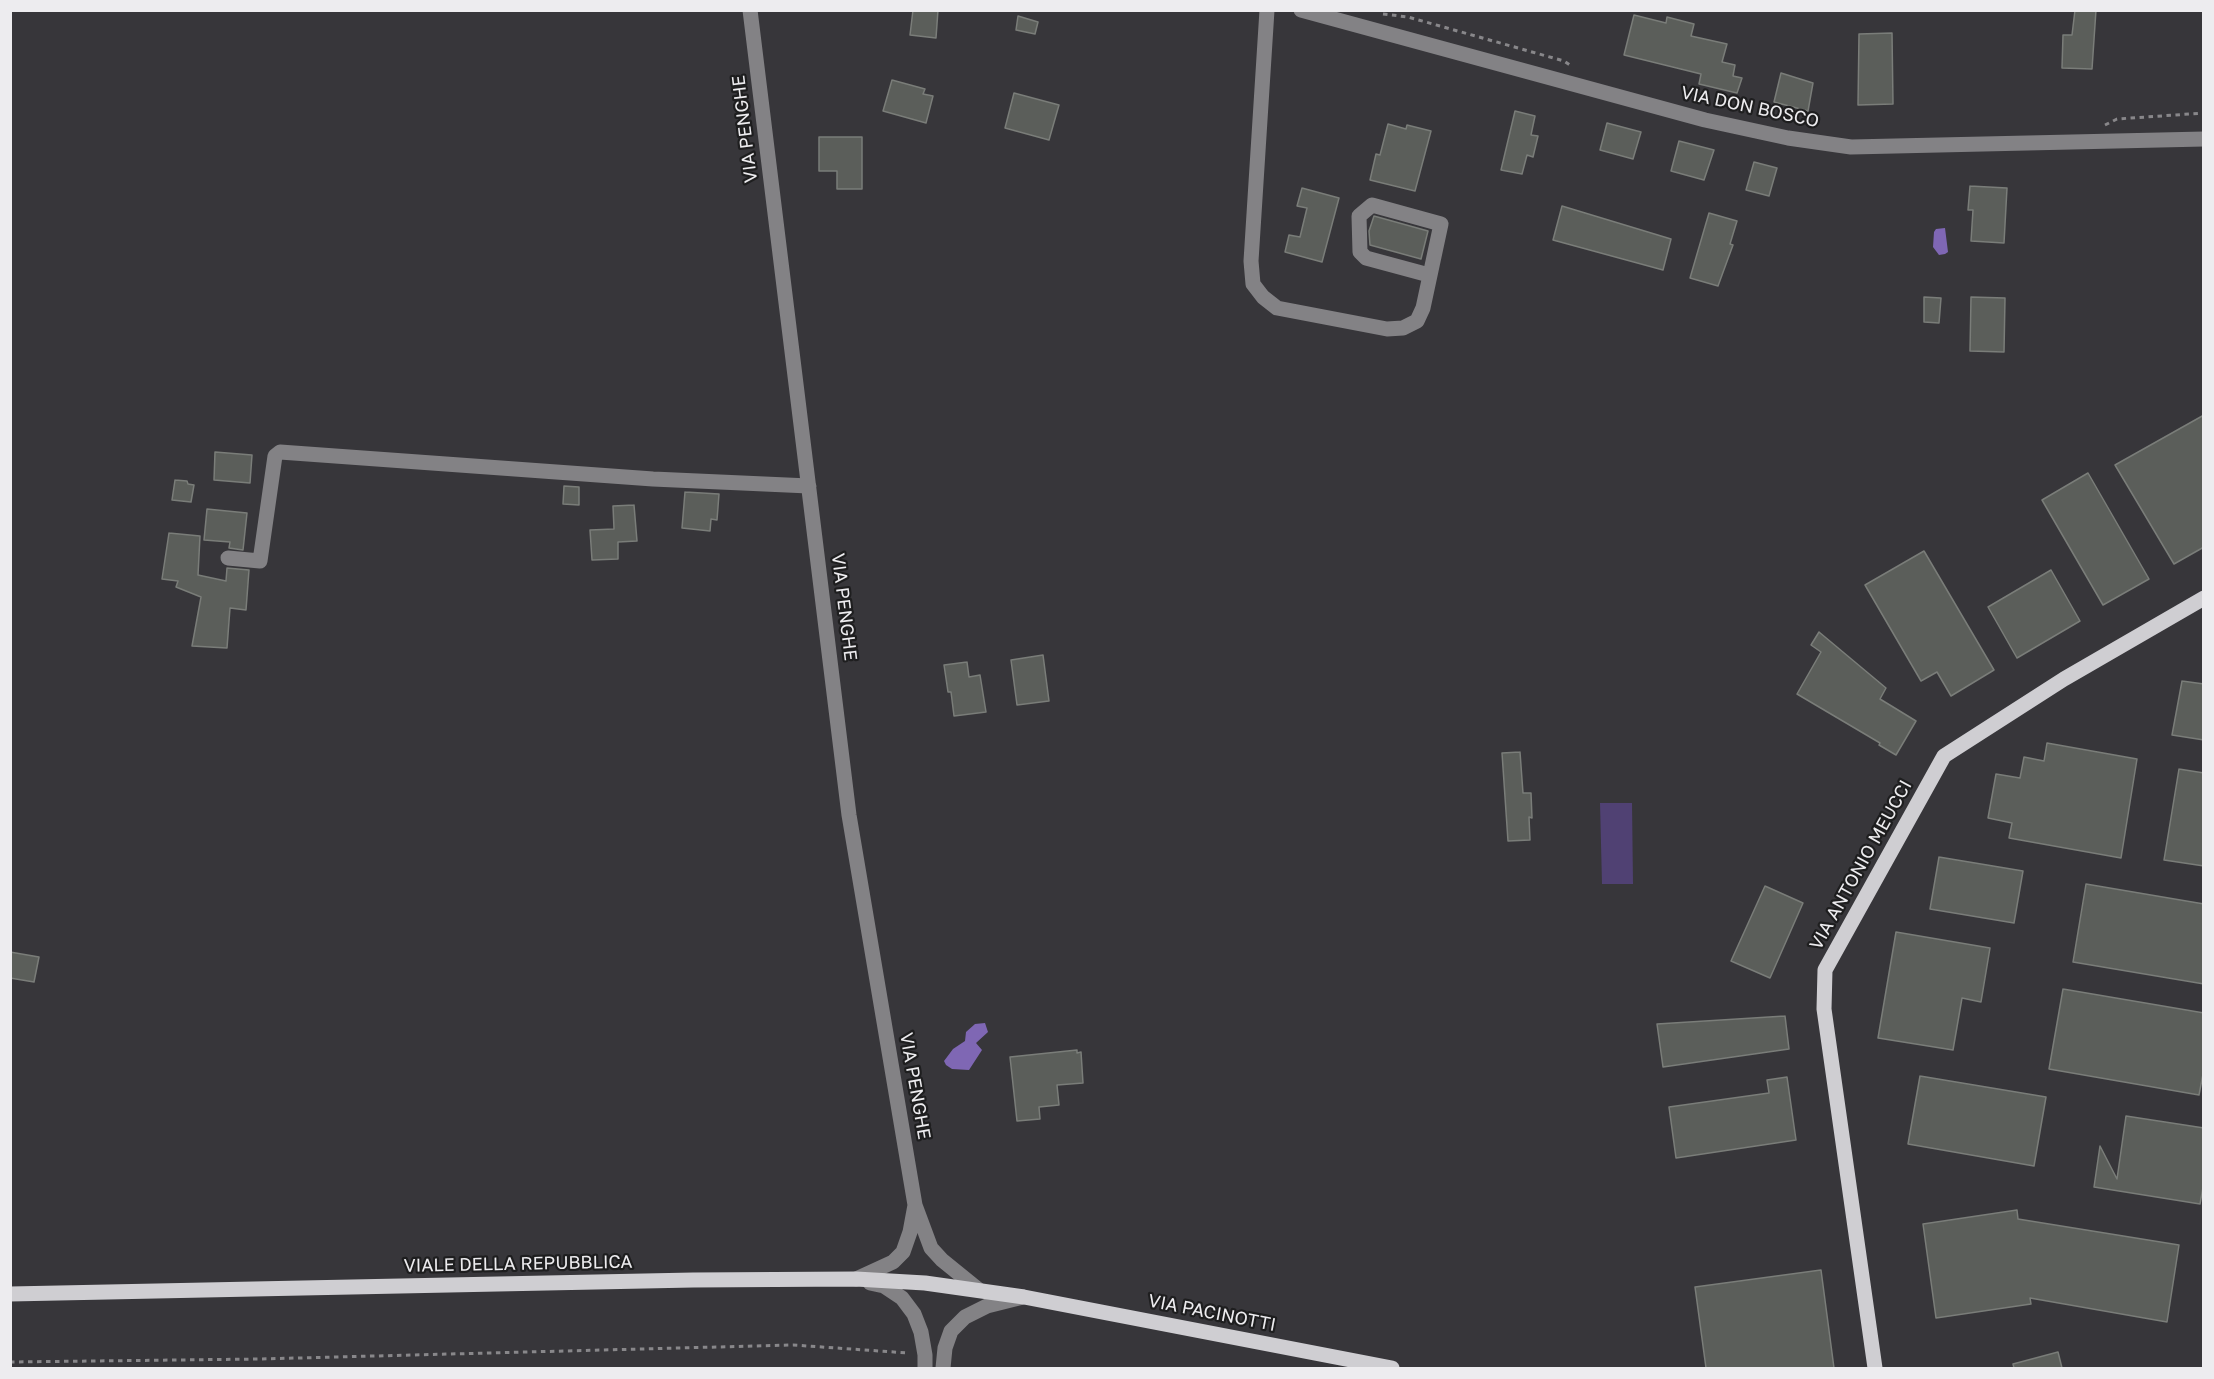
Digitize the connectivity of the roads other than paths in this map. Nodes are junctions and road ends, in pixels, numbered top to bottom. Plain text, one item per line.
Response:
1 (750, 10) edge
2 (1267, 10) edge
3 (1301, 10) edge
4 (2204, 139) edge
5 (1429, 275) junction
6 (809, 486) junction
7 (228, 558) dead end
8 (2204, 598) edge
9 (915, 1205) junction
10 (856, 1279) junction
11 (979, 1290) junction
12 (10, 1294) edge
13 (1024, 1297) junction
14 (925, 1362) edge
15 (943, 1368) edge
16 (1392, 1368) edge
17 (1875, 1368) edge

1 - 6 street, VIA PENGHE
2 - 5 street
3 - 4 street, VIA DON BOSCO
5 - 5 street
6 - 7 street
6 - 9 street, VIA PENGHE
8 - 17 main road, VIA ANTONIO MEUCCI
9 - 10 street, VIA PENGHE
9 - 11 street, VIA PENGHE
10 - 11 main road, VIALE DELLA REPUBBLICA
10 - 12 main road, VIALE DELLA REPUBBLICA
10 - 14 street
11 - 13 main road, VIALE DELLA REPUBBLICA
13 - 15 street
13 - 16 main road, VIA PACINOTTI

